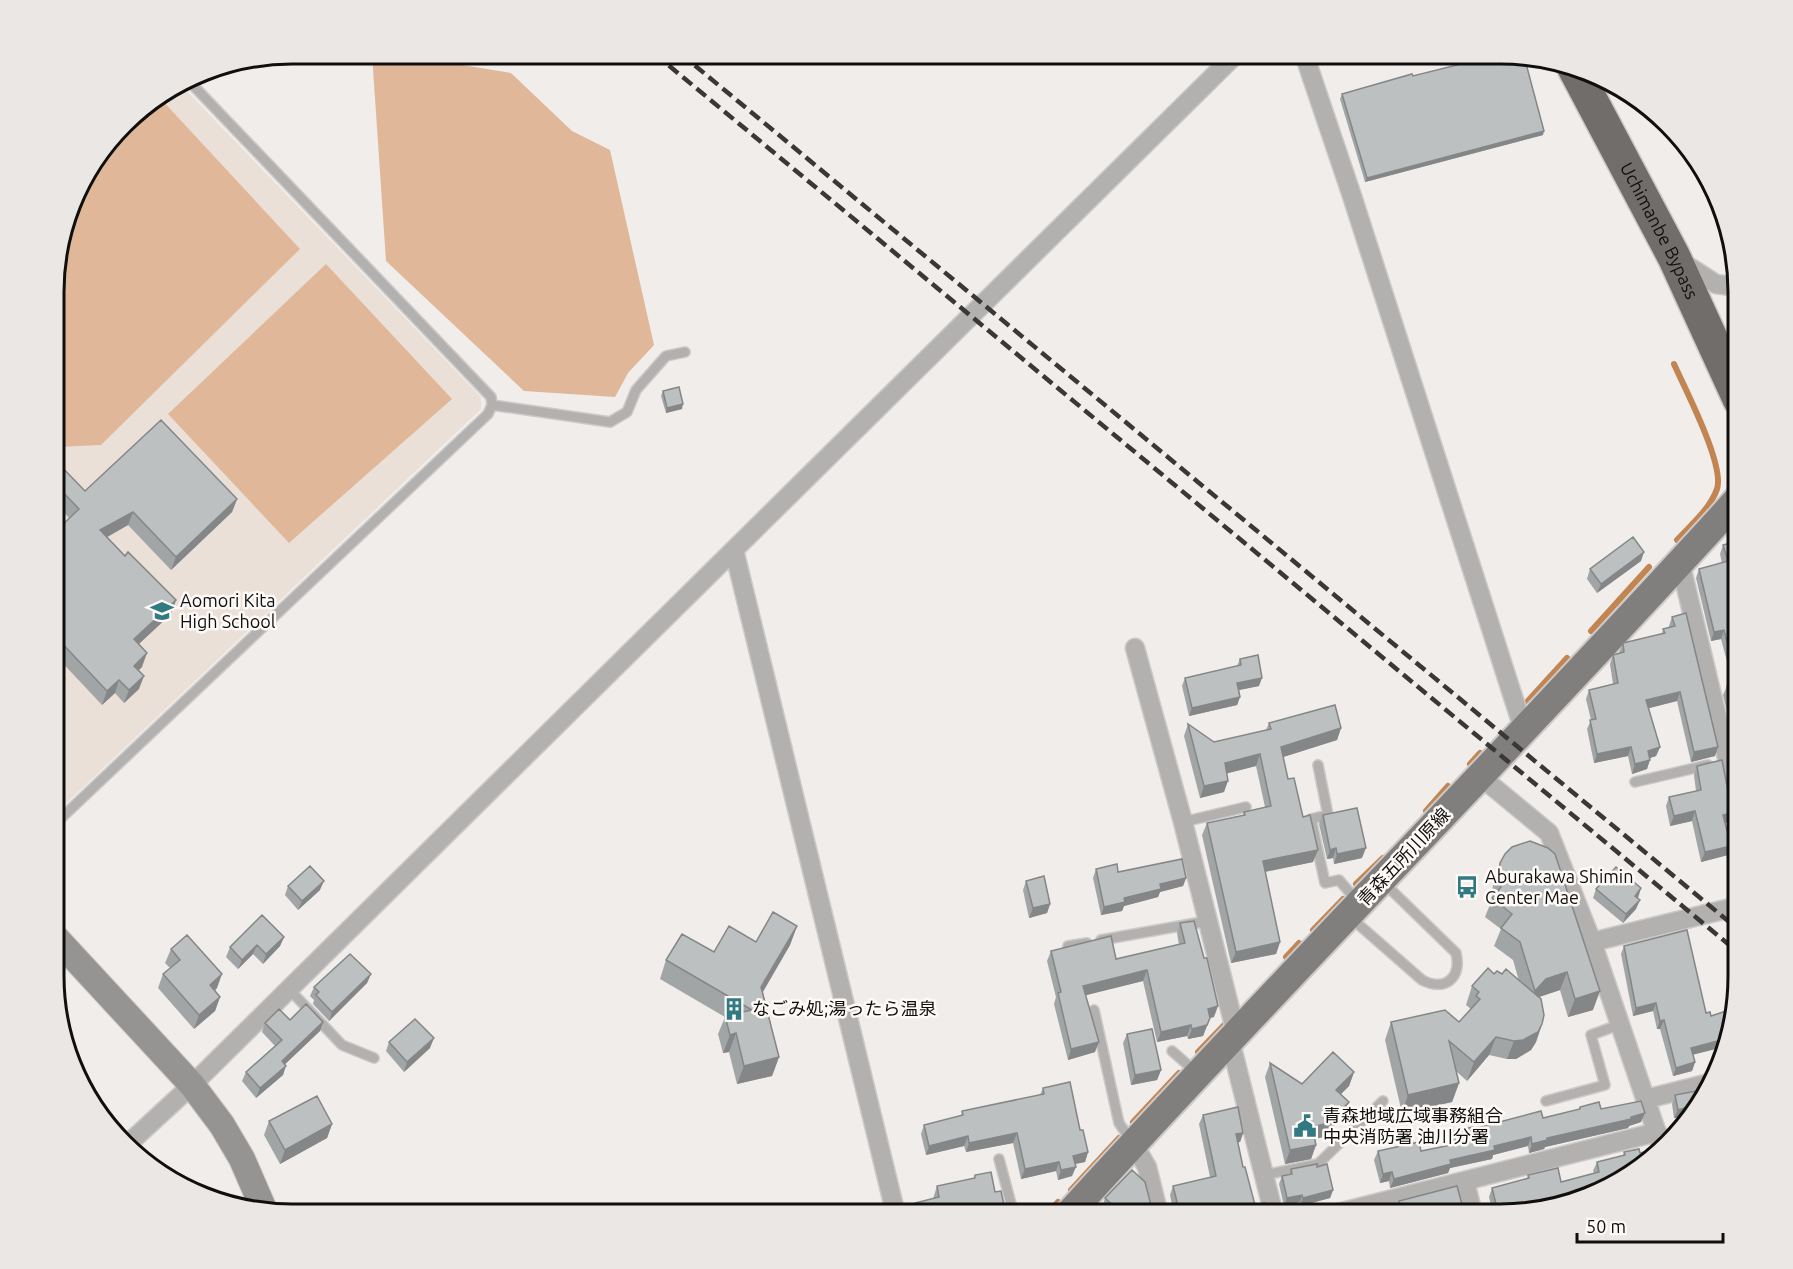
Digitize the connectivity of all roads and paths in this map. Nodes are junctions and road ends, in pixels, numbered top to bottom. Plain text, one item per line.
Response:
1 (1226, 64) edge
2 (1307, 64) edge
3 (1581, 80) edge
4 (195, 87) edge
5 (1674, 257) junction
6 (1728, 286) edge
7 (686, 352) dead end
8 (1728, 377) edge
9 (492, 405) junction
10 (1728, 509) edge
11 (734, 549) junction
12 (1680, 562) junction
13 (1135, 648) dead end
14 (1524, 731) junction
15 (1727, 760) junction
16 (1728, 764) edge
17 (1318, 765) dead end
18 (1480, 776) junction
19 (1635, 782) dead end
20 (1246, 807) dead end
21 (64, 815) edge
22 (1183, 822) junction
23 (1381, 881) junction
24 (1728, 908) edge
25 (1354, 910) junction
26 (1208, 921) junction
27 (1592, 942) junction
28 (1068, 946) edge
29 (64, 947) edge
30 (289, 989) junction
31 (1094, 1010) dead end
32 (1621, 1024) junction
33 (1233, 1037) junction
34 (1172, 1051) dead end
35 (374, 1058) dead end
36 (1198, 1074) junction
37 (192, 1085) junction
38 (1700, 1085) edge
39 (1646, 1099) junction
40 (1383, 1101) dead end
41 (1546, 1101) dead end
42 (1659, 1139) edge
43 (133, 1140) edge
44 (1133, 1143) junction
45 (999, 1159) dead end
46 (1264, 1175) junction
47 (1465, 1181) junction
48 (261, 1203) edge
49 (893, 1204) edge
50 (1011, 1204) edge
51 (1078, 1204) edge
52 (1156, 1204) edge
53 (1271, 1204) edge
54 (1374, 1204) edge
55 (1470, 1204) edge

1 - 11 street
2 - 14 street
3 - 5 highway, Uchimanbe Bypass
4 - 9 lane
5 - 6 street
5 - 8 highway, Uchimanbe Bypass
7 - 9 lane
9 - 21 lane
10 - 12 main road, 青森五所川原線
11 - 30 street
11 - 49 street
12 - 14 main road, 青森五所川原線
12 - 15 street
13 - 22 street
14 - 18 main road, 青森五所川原線
15 - 16 street
15 - 19 lane
17 - 25 lane
18 - 23 main road, 青森五所川原線
18 - 27 street
20 - 22 lane
22 - 26 street
23 - 25 main road, 青森五所川原線
23 - 25 lane
24 - 27 street
25 - 33 main road, 青森五所川原線
26 - 28 lane
26 - 33 street
27 - 32 street
29 - 37 street
30 - 35 lane
30 - 37 street
31 - 44 lane
32 - 39 street
32 - 41 lane
33 - 36 main road, 青森五所川原線
33 - 46 street
34 - 36 lane
36 - 44 main road, 青森五所川原線
37 - 43 street
37 - 48 street
38 - 39 street
39 - 42 street
40 - 46 lane
42 - 47 street
44 - 51 main road, 青森五所川原線
44 - 52 street
45 - 50 lane
46 - 53 street
47 - 54 street
47 - 55 street

